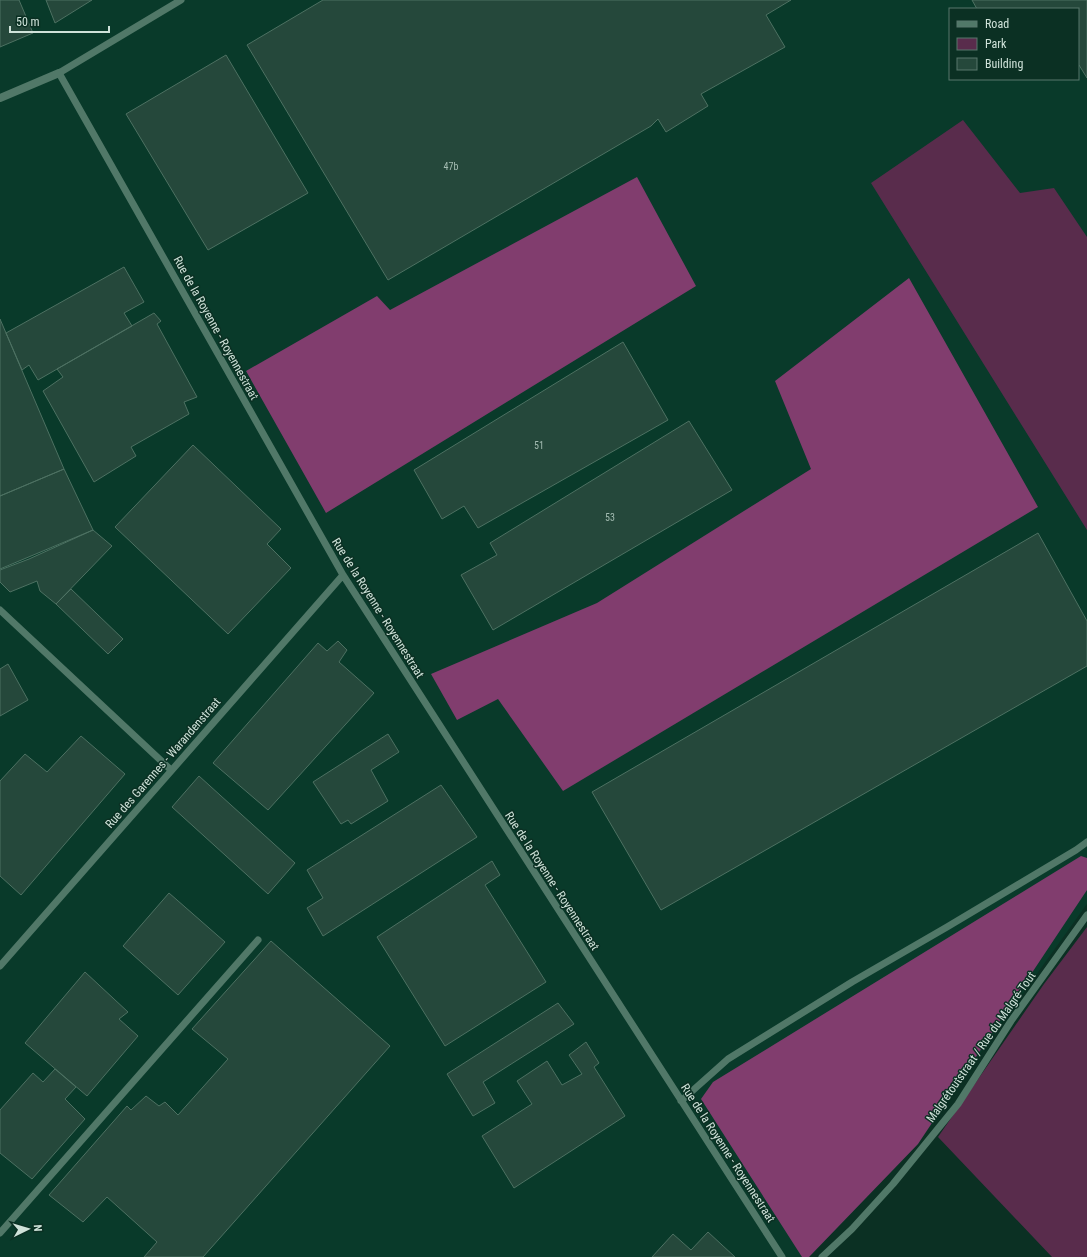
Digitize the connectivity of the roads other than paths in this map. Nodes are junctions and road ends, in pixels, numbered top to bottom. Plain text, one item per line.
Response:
1 (181, 0) edge
2 (59, 73) junction
3 (0, 98) edge
4 (343, 575) junction
5 (0, 610) edge
6 (171, 770) junction
7 (1087, 842) edge
8 (1087, 915) edge
9 (258, 940) dead end
10 (0, 966) edge
11 (681, 1101) junction
12 (0, 1232) edge
13 (782, 1257) edge
14 (822, 1257) edge

1 - 2 lane
2 - 3 street
2 - 4 lane, Rue de la Royenne - Royennestraat
4 - 6 lane, Rue des Garennes - Warandenstraat
4 - 11 lane, Rue de la Royenne - Royennestraat
5 - 6 lane
6 - 10 lane, Rue des Garennes - Warandenstraat
7 - 11 lane
8 - 14 lane, Malgrétoutstraat / Rue du Malgré-Tout
9 - 12 lane
11 - 13 lane, Rue de la Royenne - Royennestraat

